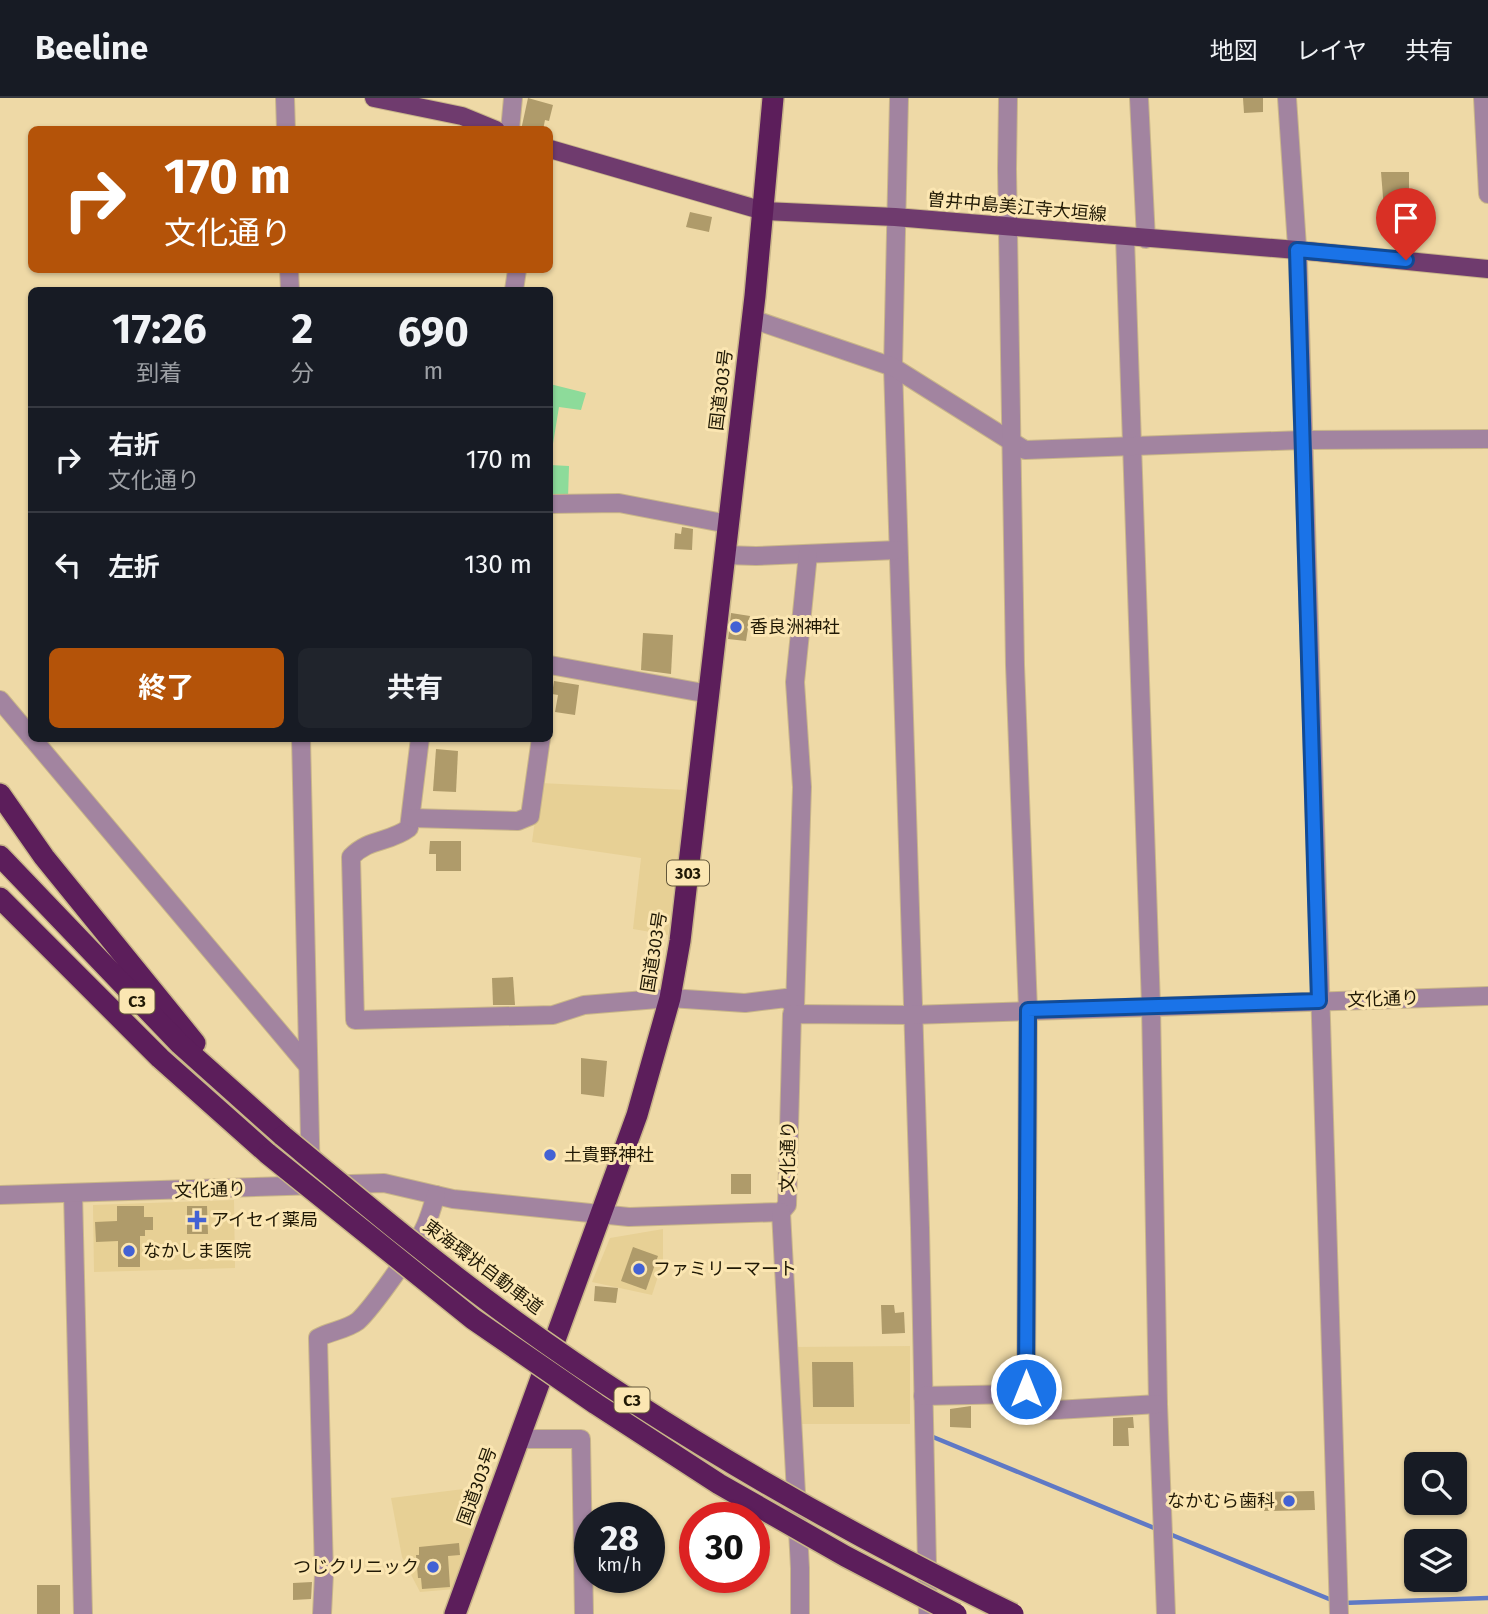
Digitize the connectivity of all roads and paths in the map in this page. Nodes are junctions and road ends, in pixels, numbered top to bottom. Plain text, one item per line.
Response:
1 (285, 98) edge
2 (374, 98) edge
3 (513, 98) edge
4 (773, 98) edge
5 (899, 98) edge
6 (1008, 98) edge
7 (1139, 98) edge
8 (1287, 98) edge
9 (1483, 98) edge
10 (286, 126) edge
11 (486, 126) edge
12 (510, 126) edge
13 (553, 150) edge
14 (1488, 194) edge
15 (764, 211) junction
16 (895, 218) junction
17 (1008, 228) junction
18 (1125, 237) junction
19 (1146, 239) junction
20 (1297, 250) junction
21 (1488, 269) edge
22 (752, 319) junction
23 (893, 367) junction
24 (1488, 439) edge
25 (1303, 440) junction
26 (1012, 442) junction
27 (1132, 445) junction
28 (553, 504) edge
29 (728, 524) junction
30 (897, 550) junction
31 (808, 554) junction
32 (725, 555) junction
33 (553, 668) edge
34 (709, 694) junction
35 (0, 699) edge
36 (28, 733) edge
37 (35, 742) edge
38 (301, 742) edge
39 (420, 742) edge
40 (540, 742) edge
41 (0, 794) edge
42 (412, 818) junction
43 (0, 856) edge
44 (0, 898) edge
45 (1488, 996) edge
46 (670, 998) junction
47 (1319, 1001) junction
48 (1151, 1006) junction
49 (1028, 1010) junction
50 (911, 1015) junction
51 (308, 1066) junction
52 (244, 1101) junction
53 (311, 1185) junction
54 (73, 1193) junction
55 (0, 1195) edge
56 (436, 1195) junction
57 (602, 1212) junction
58 (780, 1212) junction
59 (923, 1396) junction
60 (1158, 1404) junction
61 (1039, 1411) dead end
62 (519, 1439) junction
63 (83, 1614) edge
64 (323, 1614) edge
65 (455, 1614) edge
66 (584, 1614) edge
67 (800, 1614) edge
68 (928, 1614) edge
69 (956, 1614) edge
70 (1013, 1614) edge
71 (1166, 1614) edge
72 (1339, 1614) edge

1 - 10 street
2 - 11 main road
3 - 12 street
4 - 15 highway, 国道303号 / 303
5 - 16 street
6 - 17 street
7 - 19 street
8 - 20 street
9 - 14 street
13 - 15 main road, 曽井中島美江寺大垣線
15 - 16 main road, 曽井中島美江寺大垣線
15 - 22 highway, 国道303号 / 303
16 - 17 main road, 曽井中島美江寺大垣線
16 - 23 street
17 - 18 main road, 曽井中島美江寺大垣線
17 - 26 street
18 - 19 main road, 曽井中島美江寺大垣線
18 - 27 street
19 - 20 main road, 曽井中島美江寺大垣線
20 - 21 main road, 曽井中島美江寺大垣線
20 - 25 street
22 - 23 street
22 - 29 highway, 国道303号 / 303
23 - 26 street
23 - 30 street
24 - 25 street
25 - 27 street
25 - 47 street
26 - 27 street
26 - 49 street
27 - 48 street
28 - 29 street
29 - 32 highway, 国道303号 / 303
30 - 31 street
30 - 50 street
31 - 32 street
31 - 46 street
32 - 34 highway, 国道303号 / 303
33 - 34 street
34 - 46 highway, 国道303号 / 303
35 - 36 street
37 - 51 street
38 - 51 street
39 - 42 street
40 - 42 street
41 - 52 highway
42 - 46 street
43 - 52 highway, 東海環状自動車道 / C3
44 - 69 highway, C3, bridge
45 - 47 street, 文化通り
46 - 57 highway, 国道303号 / 303
47 - 48 street, 文化通り
47 - 72 street
48 - 49 street, 文化通り
48 - 60 street
49 - 50 street, 文化通り
49 - 59 street
50 - 58 street, 文化通り
50 - 59 street
51 - 53 street
52 - 70 highway, 東海環状自動車道 / C3, bridge
53 - 54 street, 文化通り
53 - 56 street, 文化通り
54 - 55 street, 文化通り
54 - 63 street
56 - 57 street, 文化通り
56 - 64 street
57 - 58 street, 文化通り
57 - 62 highway, 国道303号 / 303
58 - 67 street
59 - 68 street
60 - 61 street
60 - 71 street
62 - 65 highway, 国道303号 / 303
62 - 66 street

